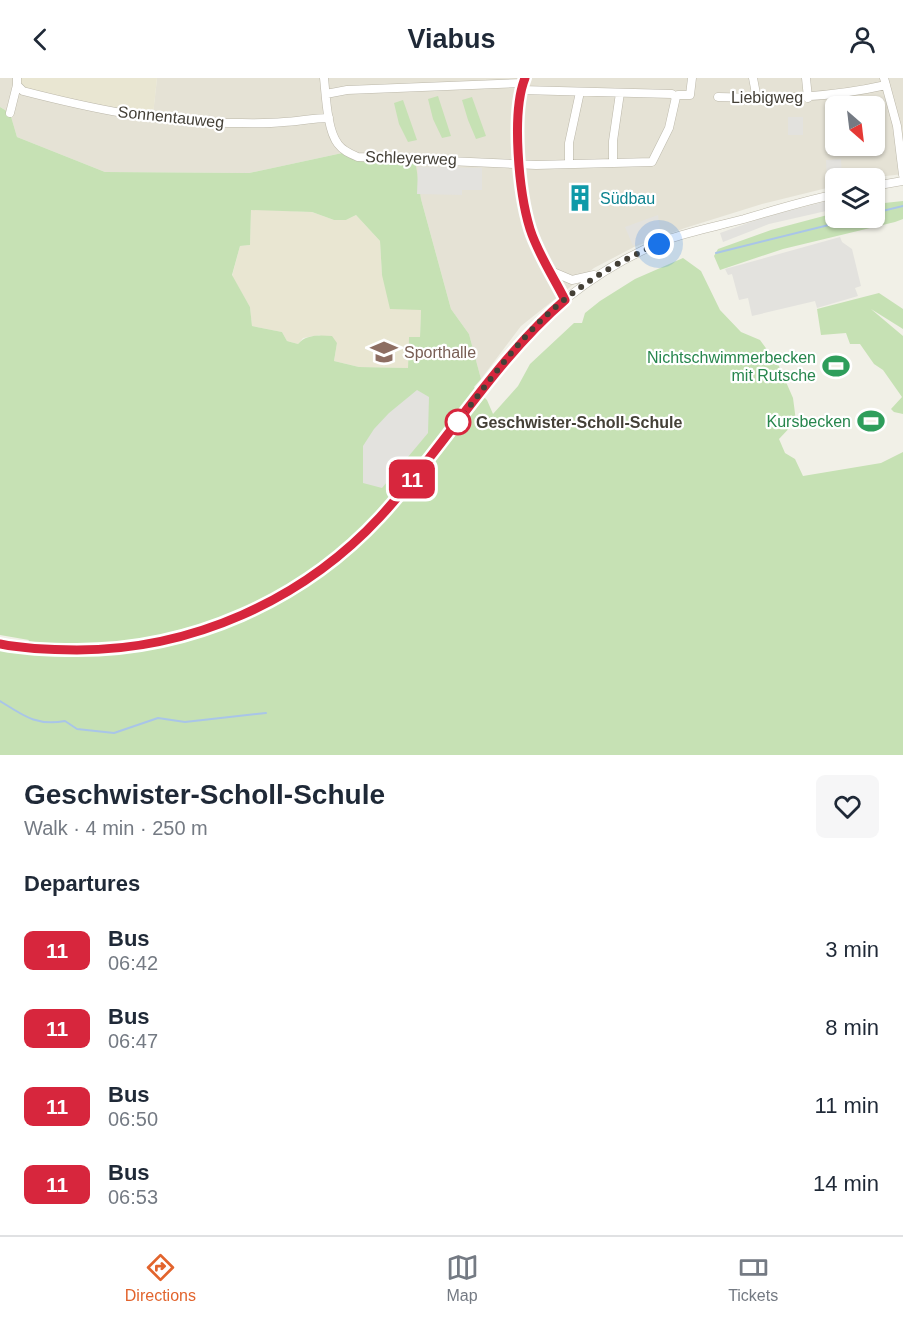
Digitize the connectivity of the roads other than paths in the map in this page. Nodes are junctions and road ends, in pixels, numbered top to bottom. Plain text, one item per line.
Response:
1 (324, 78) edge
2 (692, 78) edge
3 (753, 78) edge
4 (806, 78) edge
5 (885, 81) edge
6 (17, 82) edge
7 (523, 84) edge
8 (580, 92) junction
9 (620, 93) junction
10 (326, 94) junction
11 (677, 96) junction
12 (718, 97) dead end
13 (808, 98) junction
14 (757, 99) junction
15 (10, 113) dead end
16 (330, 118) junction
17 (613, 162) junction
18 (520, 163) junction
19 (569, 163) junction
20 (903, 175) edge
21 (903, 181) edge
22 (885, 184) edge
23 (825, 197) edge
24 (551, 270) junction
25 (601, 274) junction
26 (575, 291) junction
27 (565, 300) junction
28 (0, 644) edge

1 - 10 street, Schleyerweg
2 - 11 street
3 - 14 street
4 - 13 street
5 - 13 street, Liebigweg
5 - 20 street
6 - 15 street, Sonnentauweg
6 - 16 street, Sonnentauweg
7 - 8 street
7 - 10 street
7 - 18 street
8 - 9 street
8 - 19 street
9 - 11 street
9 - 17 street
10 - 16 street, Schleyerweg
11 - 17 street, Schleyerweg
12 - 14 street, Liebigweg
13 - 14 street, Liebigweg
16 - 18 street, Schleyerweg
17 - 19 street, Schleyerweg
18 - 19 street, Schleyerweg
18 - 24 street
21 - 22 street
23 - 25 street
24 - 25 street
24 - 26 street
24 - 27 street
25 - 26 street
26 - 27 street
27 - 28 street

